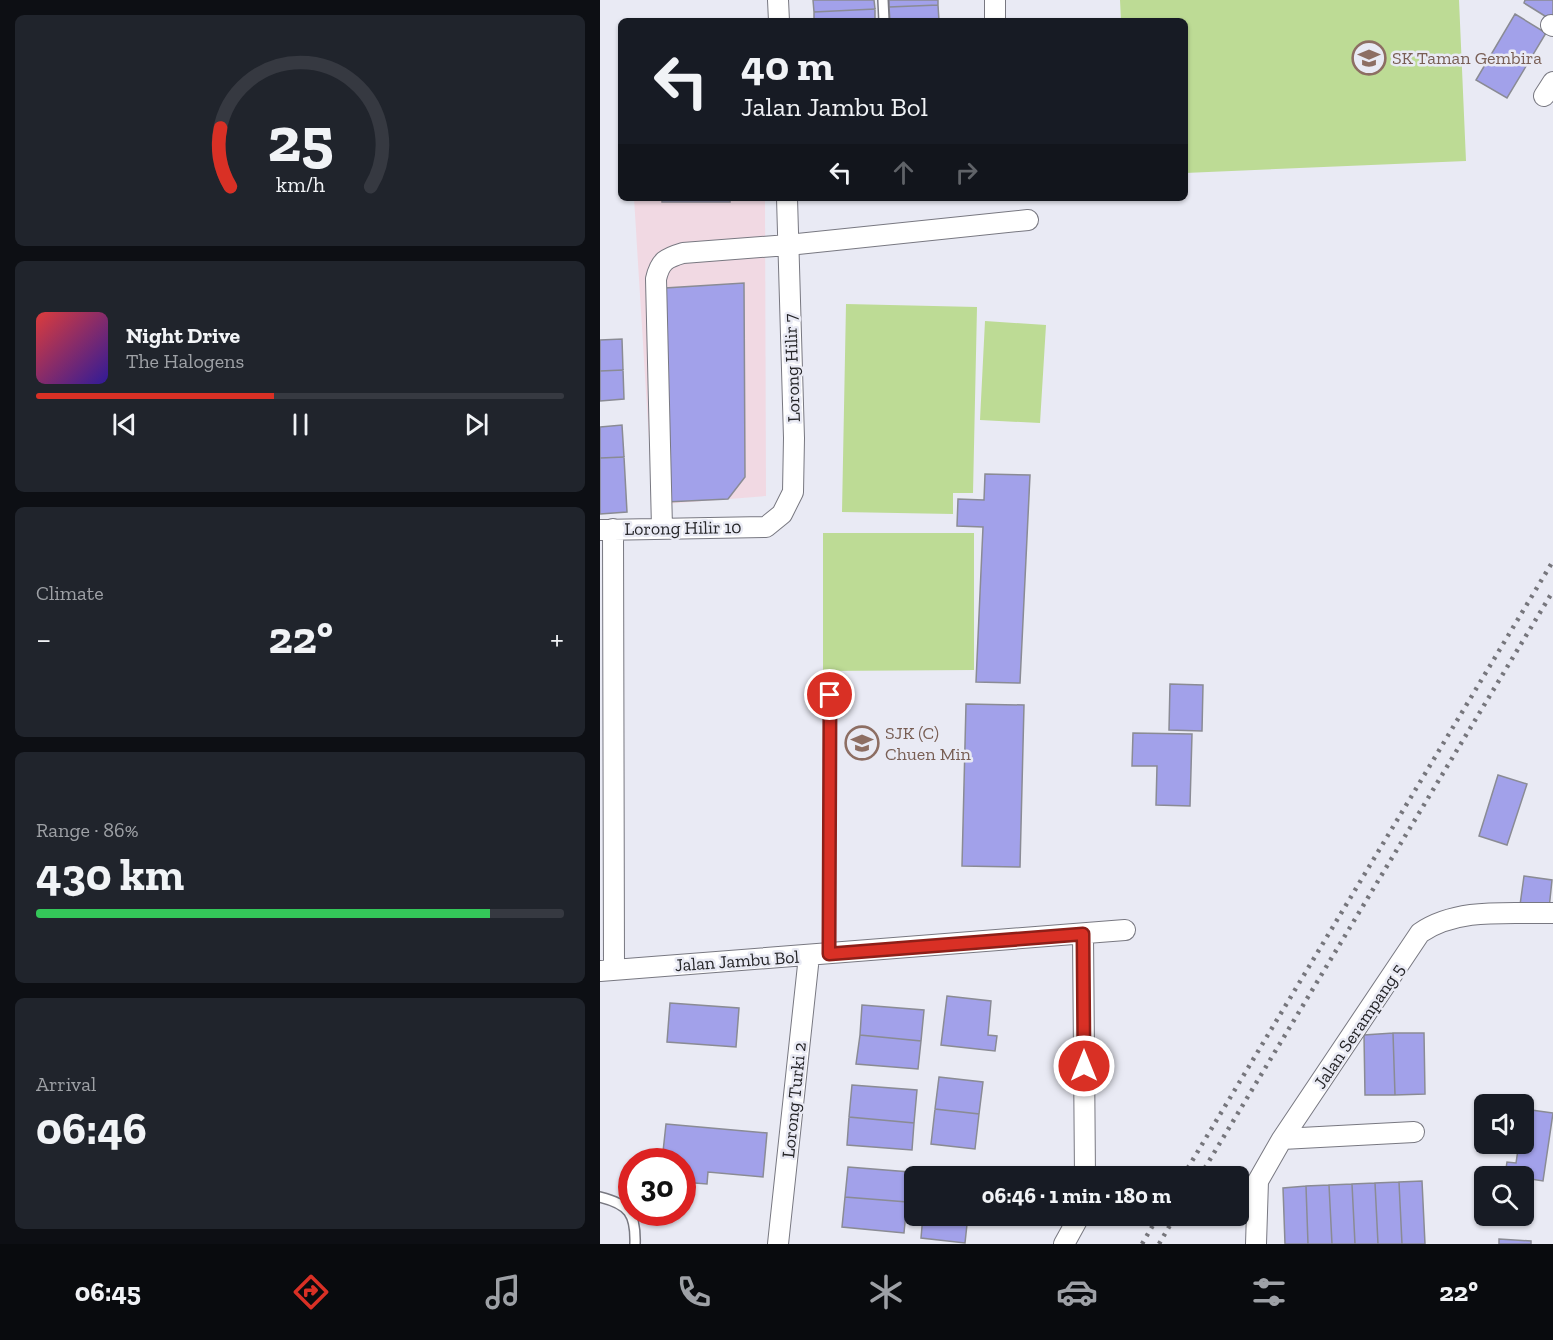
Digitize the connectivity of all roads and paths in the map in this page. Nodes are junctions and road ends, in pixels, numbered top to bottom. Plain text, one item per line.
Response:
1 (778, 0) edge
2 (884, 0) edge
3 (995, 0) edge
4 (779, 18) edge
5 (884, 18) edge
6 (995, 18) edge
7 (787, 201) edge
8 (1028, 220) dead end
9 (788, 245) junction
10 (766, 527) joint
11 (662, 528) junction
12 (607, 529) edge
13 (607, 643) edge
14 (830, 695) dead end
15 (607, 751) edge
16 (607, 863) edge
17 (1553, 913) edge
18 (1125, 930) dead end
19 (1083, 934) junction
20 (819, 955) junction
21 (607, 971) edge
22 (1414, 1132) dead end
23 (1282, 1139) junction
24 (1084, 1166) edge
25 (600, 1197) edge
26 (1074, 1226) edge
27 (635, 1244) edge
28 (778, 1244) edge
29 (1064, 1244) edge
30 (1256, 1244) edge

1 - 4 street
2 - 5 lane
3 - 6 street
7 - 9 street, Lorong Hilir 7
8 - 9 street
9 - 10 street, Lorong Hilir 7
9 - 11 street
10 - 11 street, Lorong Hilir 10
11 - 12 street, Lorong Hilir 10
12 - 13 street
13 - 15 street
14 - 20 lane
15 - 16 street
16 - 21 street
17 - 23 street, Jalan Serampang 5
18 - 19 street, Jalan Jambu Bol
19 - 20 street, Jalan Jambu Bol
19 - 24 street
20 - 21 street, Jalan Jambu Bol
20 - 28 street, Lorong Turki 2
22 - 23 street
23 - 30 street, Jalan Serampang 5
25 - 27 lane
26 - 29 street

